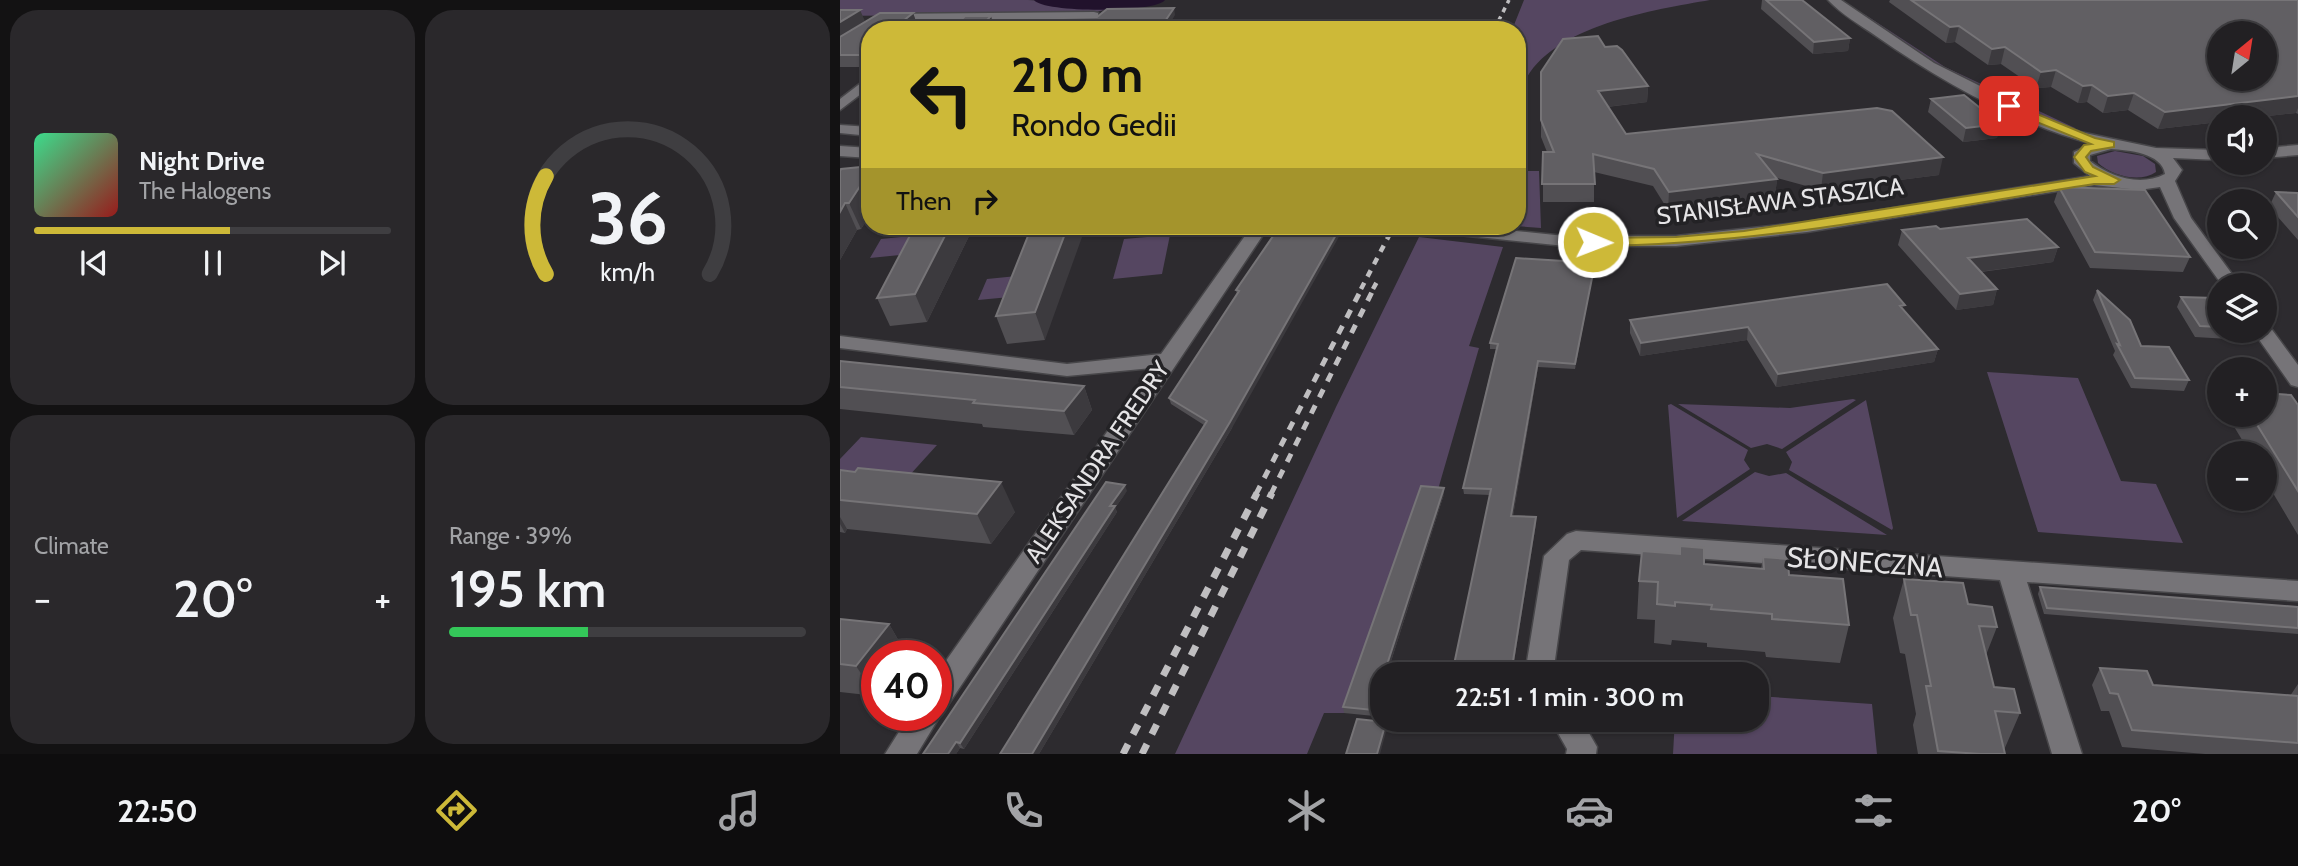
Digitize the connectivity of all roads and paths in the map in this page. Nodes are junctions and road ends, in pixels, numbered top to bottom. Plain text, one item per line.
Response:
1 (1834, 0) edge
2 (1016, 16) junction
3 (942, 18) junction
4 (876, 21) edge
5 (938, 21) edge
6 (1011, 21) edge
7 (1090, 21) edge
8 (861, 31) edge
9 (840, 45) edge
10 (861, 88) edge
11 (840, 106) edge
12 (2030, 117) junction
13 (840, 129) edge
14 (861, 131) edge
15 (2110, 144) junction
16 (2298, 150) edge
17 (840, 151) edge
18 (861, 152) edge
19 (2277, 152) edge
20 (2151, 153) junction
21 (2207, 155) edge
22 (2082, 158) junction
23 (2207, 165) edge
24 (2170, 176) junction
25 (2121, 182) junction
26 (1979, 199) junction
27 (2189, 228) junction
28 (1254, 235) edge
29 (1507, 235) edge
30 (2222, 273) edge
31 (840, 342) edge
32 (2272, 343) edge
33 (1167, 360) junction
34 (2298, 380) edge
35 (2011, 573) junction
36 (2298, 591) edge
37 (1541, 662) edge
38 (952, 676) edge
39 (915, 731) edge
40 (1573, 732) edge
41 (900, 754) edge
42 (1581, 754) edge
43 (2067, 754) edge

1 - 12 street
2 - 3 street
2 - 6 street
2 - 7 street
3 - 4 street
3 - 5 street
8 - 9 street
10 - 11 street
12 - 15 street
12 - 22 street
13 - 14 street
15 - 20 street
15 - 22 street, STANISŁAWA STASZICA
16 - 19 street
17 - 18 street
20 - 21 street
20 - 24 street
22 - 25 street
22 - 26 street, STANISŁAWA STASZICA
23 - 24 street
24 - 25 street, STANISŁAWA STASZICA
24 - 27 street
25 - 26 street, STANISŁAWA STASZICA
25 - 27 street
26 - 29 street, STANISŁAWA STASZICA
27 - 30 street
28 - 33 street, ALEKSANDRA FREDRY
31 - 33 street
32 - 34 street
33 - 38 street, ALEKSANDRA FREDRY
35 - 36 street, SŁONECZNA
35 - 37 street, SŁONECZNA
35 - 43 street
39 - 41 street
40 - 42 street

